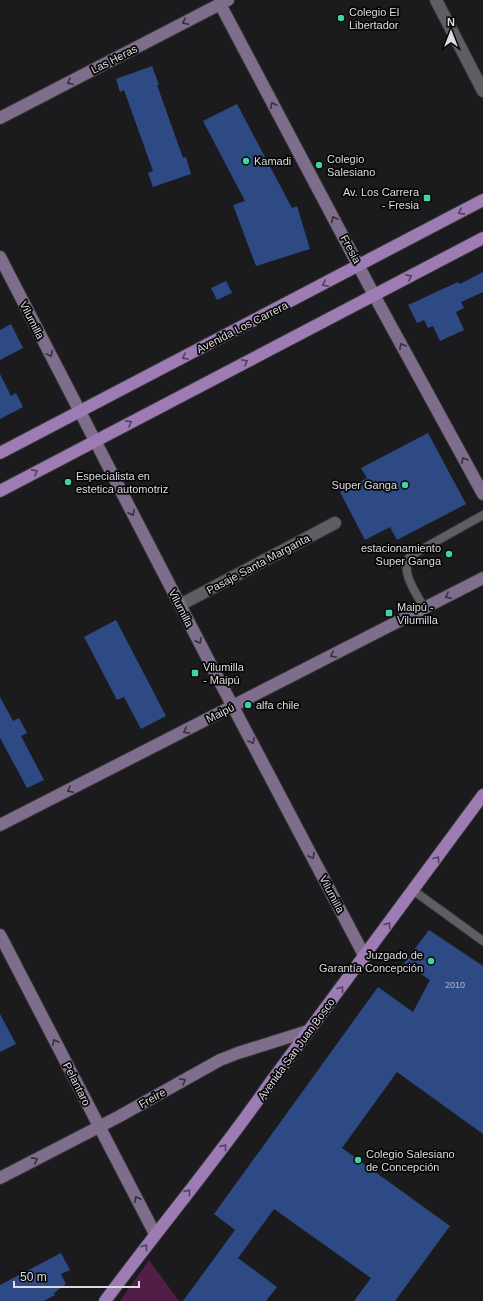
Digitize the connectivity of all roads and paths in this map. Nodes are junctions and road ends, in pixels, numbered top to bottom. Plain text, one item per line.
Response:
1 (436, 0) edge
2 (224, 2) edge
3 (483, 91) edge
4 (0, 118) edge
5 (483, 200) edge
6 (483, 238) edge
7 (0, 257) edge
8 (359, 266) junction
9 (374, 295) junction
10 (80, 412) junction
11 (95, 441) junction
12 (0, 453) edge
13 (0, 490) edge
14 (483, 494) edge
15 (483, 515) edge
16 (335, 523) dead end
17 (483, 578) edge
18 (180, 605) junction
19 (424, 608) junction
20 (233, 707) junction
21 (483, 795) edge
22 (0, 826) edge
23 (414, 891) junction
24 (0, 935) edge
25 (483, 941) edge
26 (365, 957) junction
27 (308, 1031) junction
28 (99, 1126) junction
29 (0, 1178) edge
30 (155, 1234) junction
31 (105, 1301) edge

1 - 3 street
2 -> 4 street, Las Heras
8 -> 2 street, Fresia
5 -> 8 main road, Avenida Los Carrera
9 -> 6 main road
7 -> 10 street, Vilumilla
8 - 9 street, Fresia
8 -> 10 main road, Avenida Los Carrera
11 -> 9 main road
14 -> 9 street, Fresia
10 - 11 street, Vilumilla
10 - 12 main road, Avenida Los Carrera
13 -> 11 main road
11 -> 18 street, Vilumilla
15 - 19 lane
16 - 18 street, Pasaje Santa Margarita
17 -> 19 street, Maipú
18 -> 20 street, Vilumilla
19 -> 20 street, Maipú
20 -> 22 street, Maipú
20 -> 26 street, Vilumilla
23 -> 21 main road, Avenida San Juan Bosco
23 - 25 lane
26 -> 23 main road, Avenida San Juan Bosco
28 -> 24 street, Pelantaro
27 -> 26 main road, Avenida San Juan Bosco
28 -> 27 street, Freire
30 -> 27 main road, Avenida San Juan Bosco
29 -> 28 street, Freire
30 -> 28 street, Pelantaro
31 -> 30 main road, Avenida San Juan Bosco

